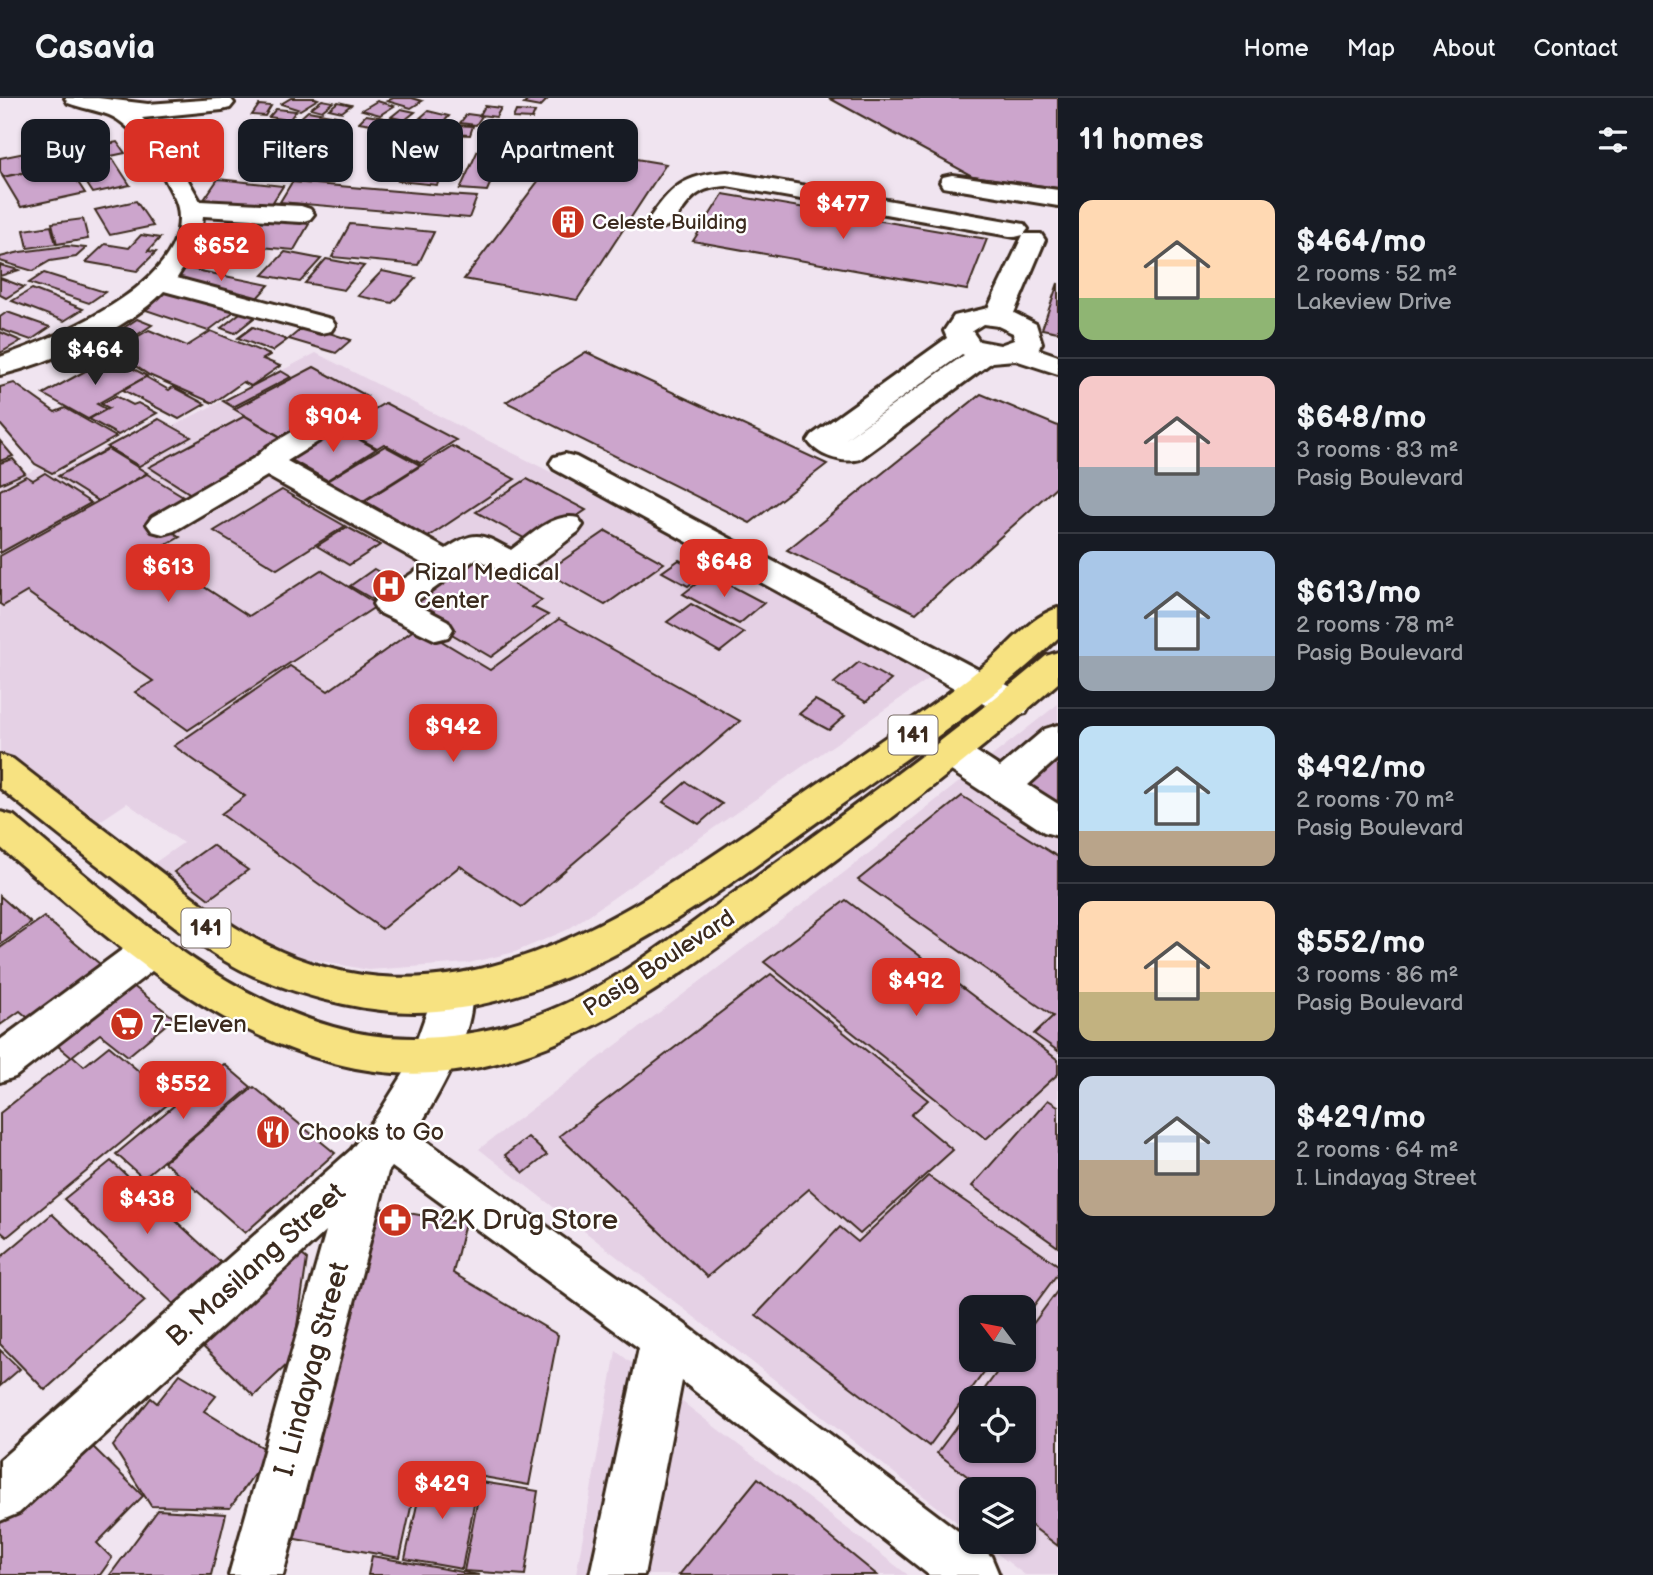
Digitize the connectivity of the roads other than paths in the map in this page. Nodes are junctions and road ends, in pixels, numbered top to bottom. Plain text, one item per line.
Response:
1 (76, 98) edge
2 (140, 98) edge
3 (229, 100) edge
4 (115, 111) junction
5 (126, 119) edge
6 (196, 119) edge
7 (178, 182) edge
8 (951, 182) dead end
9 (1058, 198) edge
10 (191, 208) junction
11 (301, 214) dead end
12 (645, 229) dead end
13 (158, 281) junction
14 (998, 317) junction
15 (321, 325) dead end
16 (1023, 345) junction
17 (975, 347) junction
18 (1058, 348) edge
19 (1058, 365) edge
20 (0, 366) edge
21 (343, 414) dead end
22 (268, 463) junction
23 (565, 463) dead end
24 (163, 524) dead end
25 (567, 525) dead end
26 (448, 564) junction
27 (436, 629) dead end
28 (1055, 639) edge
29 (981, 686) junction
30 (1013, 704) junction
31 (1058, 738) edge
32 (952, 754) junction
33 (0, 768) edge
34 (1002, 786) junction
35 (1058, 822) edge
36 (0, 826) edge
37 (152, 949) junction
38 (453, 993) junction
39 (435, 1054) junction
40 (0, 1064) edge
41 (378, 1152) junction
42 (666, 1339) junction
43 (0, 1495) edge
44 (256, 1575) edge
45 (617, 1575) edge
46 (972, 1575) edge

1 - 4 street
2 - 4 street
3 - 4 street
3 - 6 street
4 - 5 street
7 - 10 street
8 - 9 street
10 - 11 street
10 - 13 street
12 - 14 street
13 - 15 street
13 - 20 street
14 - 16 street
14 - 17 street
16 - 17 street
16 - 18 street
16 - 19 street
17 - 17 street
21 - 22 street
22 - 24 street
22 - 26 street
23 - 29 street
25 - 26 street
26 - 27 street
28 - 29 main road, Pasig Boulevard / 141
28 - 30 main road, Pasig Boulevard / 141
29 - 30 street
29 - 38 main road, Pasig Boulevard / 141
30 - 32 main road, Pasig Boulevard / 141
31 - 34 street
32 - 34 street
32 - 39 main road, Pasig Boulevard / 141
33 - 38 main road, Pasig Boulevard / 141
34 - 35 street
36 - 37 main road, Pasig Boulevard / 141
37 - 39 main road, Pasig Boulevard / 141
37 - 40 street
38 - 39 street, B. Masilang Street
39 - 41 street, B. Masilang Street
41 - 42 street
41 - 43 street, B. Masilang Street
41 - 44 street, I. Lindayag Street
42 - 45 street
42 - 46 street

